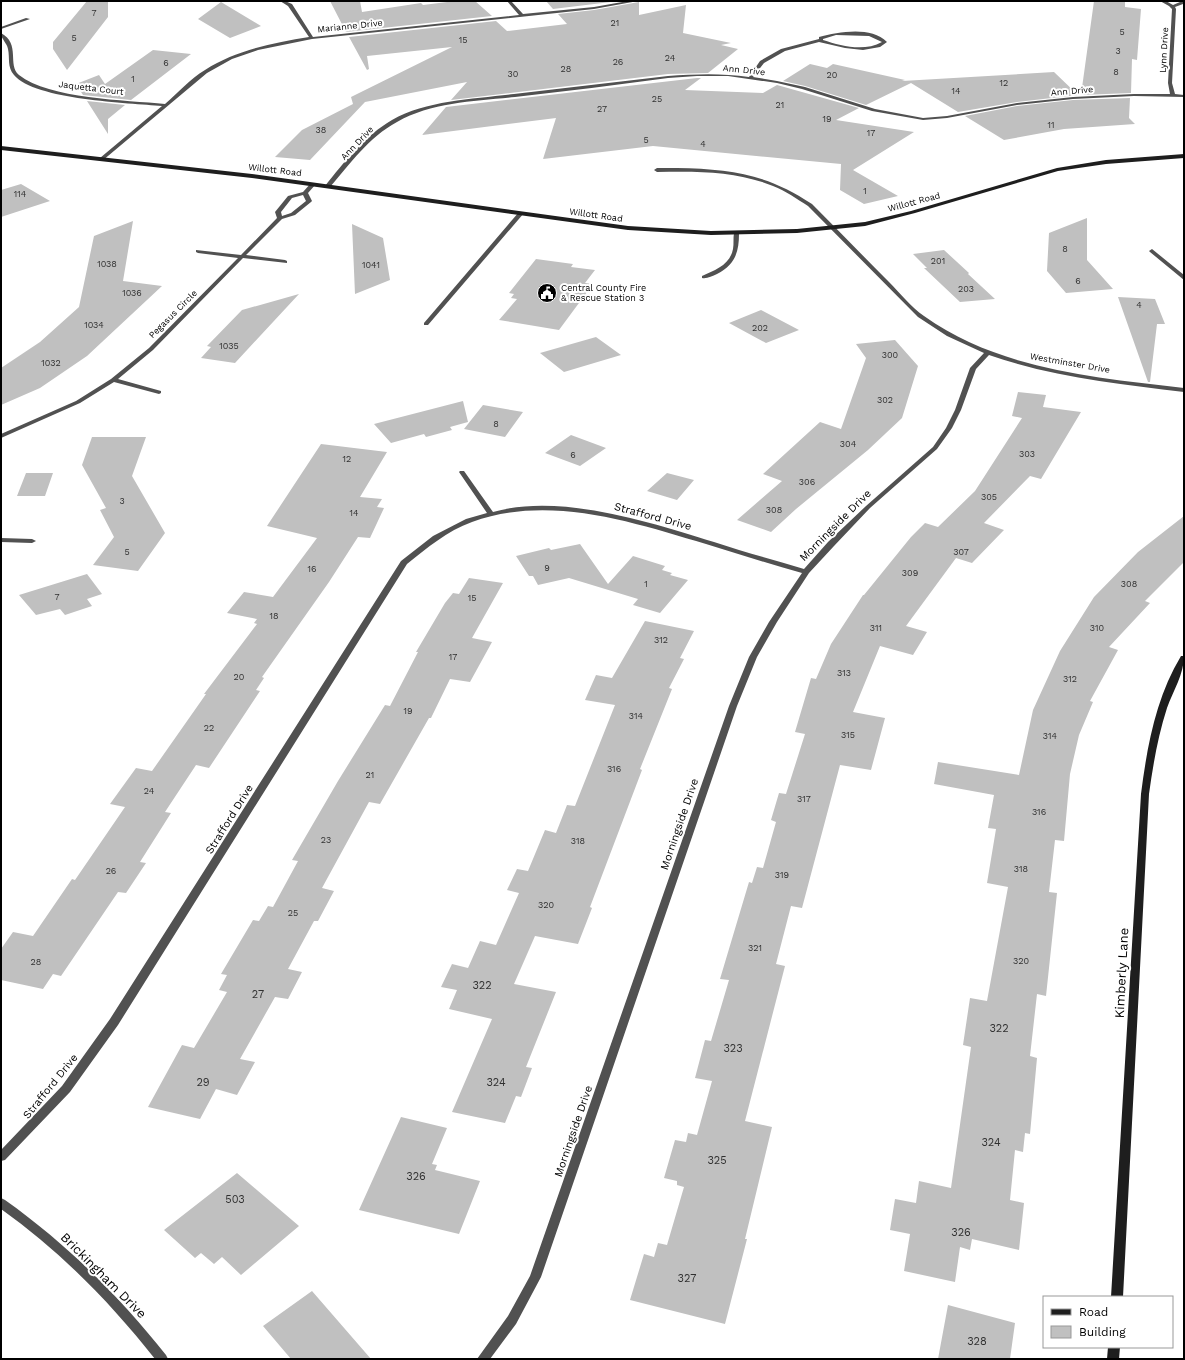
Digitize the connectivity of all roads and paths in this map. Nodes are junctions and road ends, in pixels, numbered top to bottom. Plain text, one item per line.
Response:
1 (282, 1) edge
2 (508, 1) edge
3 (636, 1) edge
4 (1162, 1) edge
5 (1182, 1) edge
6 (1172, 7) junction
7 (522, 16) junction
8 (28, 19) dead end
9 (1, 28) edge
10 (1, 34) edge
11 (312, 38) junction
12 (821, 40) junction
13 (751, 77) junction
14 (1173, 95) junction
15 (1184, 96) edge
16 (165, 105) junction
17 (1, 148) edge
18 (1184, 156) edge
19 (102, 159) junction
20 (657, 170) dead end
21 (313, 184) junction
22 (328, 186) junction
23 (305, 193) junction
24 (521, 213) junction
25 (280, 218) junction
26 (832, 228) junction
27 (736, 234) junction
28 (198, 251) dead end
29 (1152, 251) dead end
30 (242, 257) junction
31 (285, 262) dead end
32 (704, 277) dead end
33 (1184, 278) edge
34 (426, 324) dead end
35 (988, 352) junction
36 (113, 380) junction
37 (1184, 390) edge
38 (159, 392) dead end
39 (1, 436) edge
40 (462, 472) dead end
41 (491, 514) junction
42 (1, 540) edge
43 (32, 541) dead end
44 (806, 572) junction
45 (1184, 658) edge
46 (1, 1157) edge
47 (1, 1203) edge
48 (1117, 1296) edge
49 (1114, 1348) edge
50 (162, 1359) edge
51 (483, 1359) edge
52 (1113, 1359) edge

1 - 11 street
2 - 7 street
3 - 7 street, Marianne Drive
4 - 6 street
5 - 6 street
6 - 14 street, Lynn Drive
7 - 11 street, Marianne Drive
8 - 9 street
10 - 16 street, Jaquetta Court
11 - 16 street, Marianne Drive
12 - 12 street
12 - 13 street
13 - 14 street, Ann Drive
13 - 22 street, Ann Drive
14 - 15 street, Ann Drive
16 - 19 street, Marianne Drive
17 - 19 main road, Willott Road
18 - 26 main road, Willott Road
19 - 21 main road, Willott Road
20 - 26 street, Westminster Drive
21 - 22 main road, Willott Road
21 - 23 street, Pegasus Circle
22 - 24 main road, Willott Road
23 - 25 street, Pegasus Circle
23 - 25 street, Pegasus Circle
24 - 27 main road, Willott Road
24 - 34 street
25 - 30 street, Pegasus Circle
26 - 27 main road, Willott Road
26 - 35 street, Westminster Drive
27 - 32 street
28 - 30 street
29 - 33 street
30 - 31 street
30 - 36 street, Pegasus Circle
35 - 37 street, Westminster Drive
35 - 44 street, Morningside Drive
36 - 38 street
36 - 39 street, Pegasus Circle
40 - 41 street
41 - 44 street, Strafford Drive
41 - 46 street, Strafford Drive
42 - 43 street
44 - 51 street, Morningside Drive
45 - 48 main road, Kimberly Lane
47 - 50 street, Brickingham Drive
49 - 52 main road

